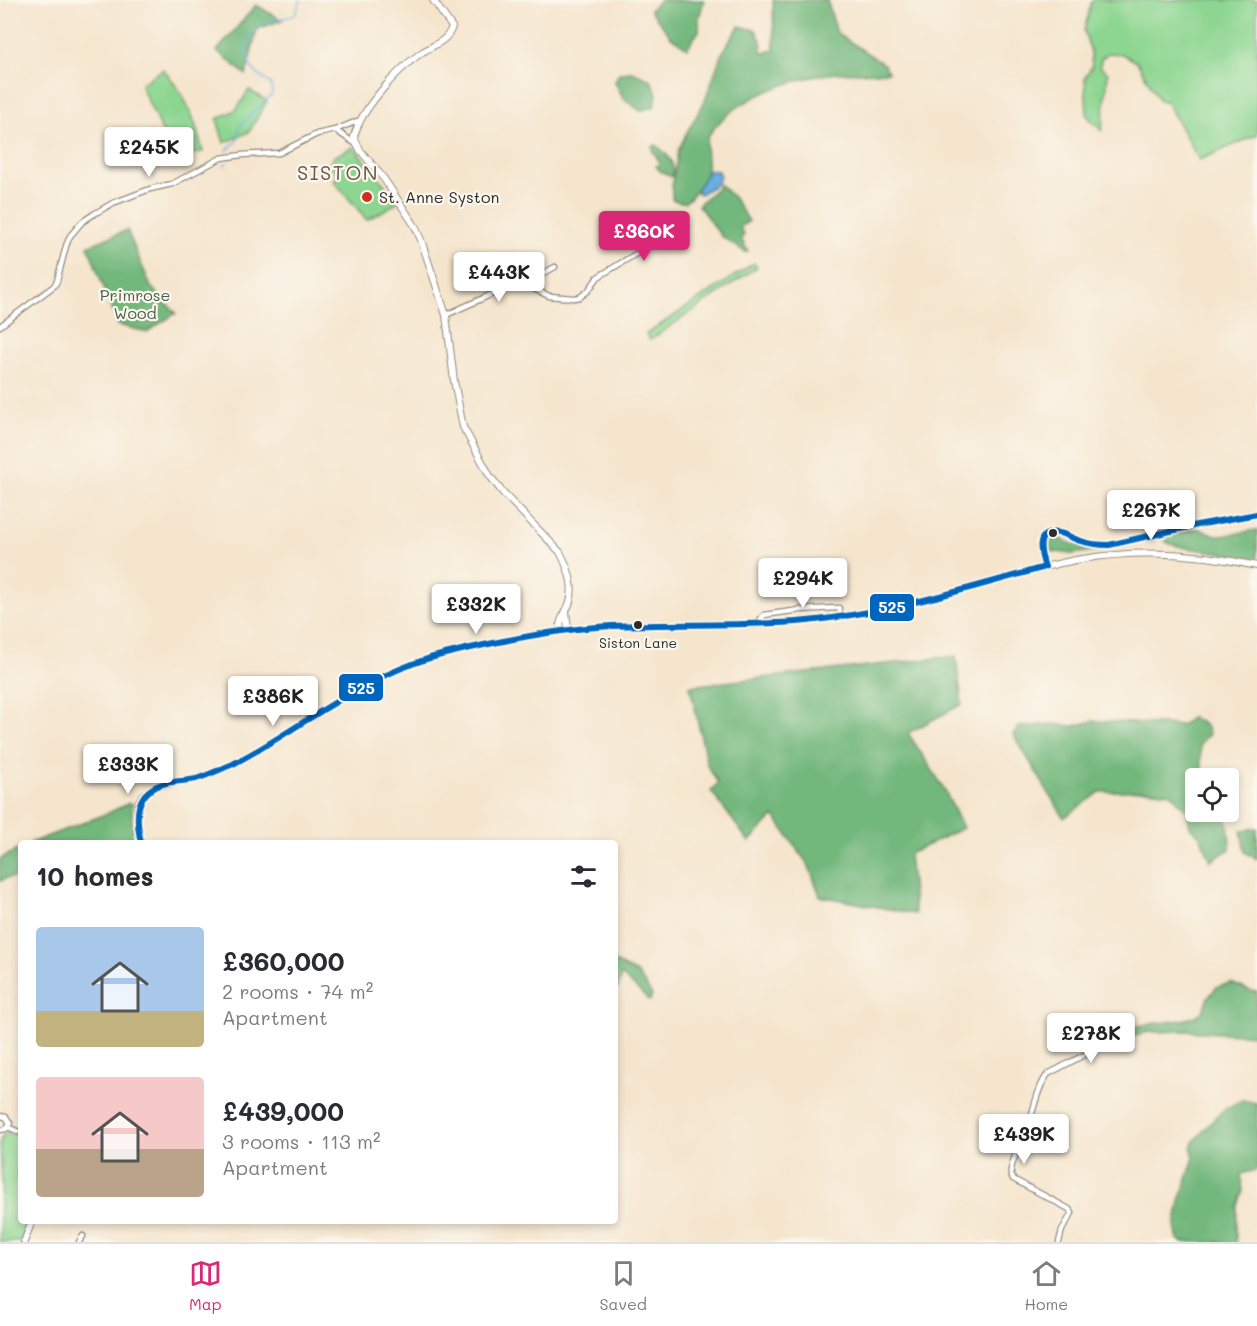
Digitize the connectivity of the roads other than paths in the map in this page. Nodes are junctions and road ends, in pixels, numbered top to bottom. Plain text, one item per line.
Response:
1 (433, 0) edge
2 (360, 120) junction
3 (335, 130) junction
4 (356, 144) junction
5 (660, 235) dead end
6 (555, 267) dead end
7 (528, 282) junction
8 (446, 315) junction
9 (0, 326) edge
10 (1257, 514) edge
11 (1257, 566) edge
12 (1044, 567) junction
13 (566, 611) junction
14 (841, 616) junction
15 (761, 624) junction
16 (568, 630) junction
17 (560, 631) junction
18 (141, 840) edge
19 (1124, 1034) dead end
20 (0, 1116) edge
21 (3, 1131) edge
22 (18, 1133) edge
23 (31, 1224) edge
24 (83, 1236) dead end
25 (24, 1242) edge
26 (80, 1242) edge
27 (1059, 1242) edge

1 - 2 main road
2 - 3 street
2 - 4 main road
3 - 4 street
3 - 9 street
4 - 8 main road
5 - 7 street
6 - 7 street
7 - 8 street
8 - 13 main road
10 - 12 main road
11 - 12 main road
12 - 14 main road
13 - 16 main road
13 - 17 main road
14 - 15 main road
14 - 15 street
15 - 16 main road
16 - 17 main road
17 - 18 main road
19 - 27 street
20 - 21 street
21 - 22 street
23 - 25 main road
24 - 26 street

